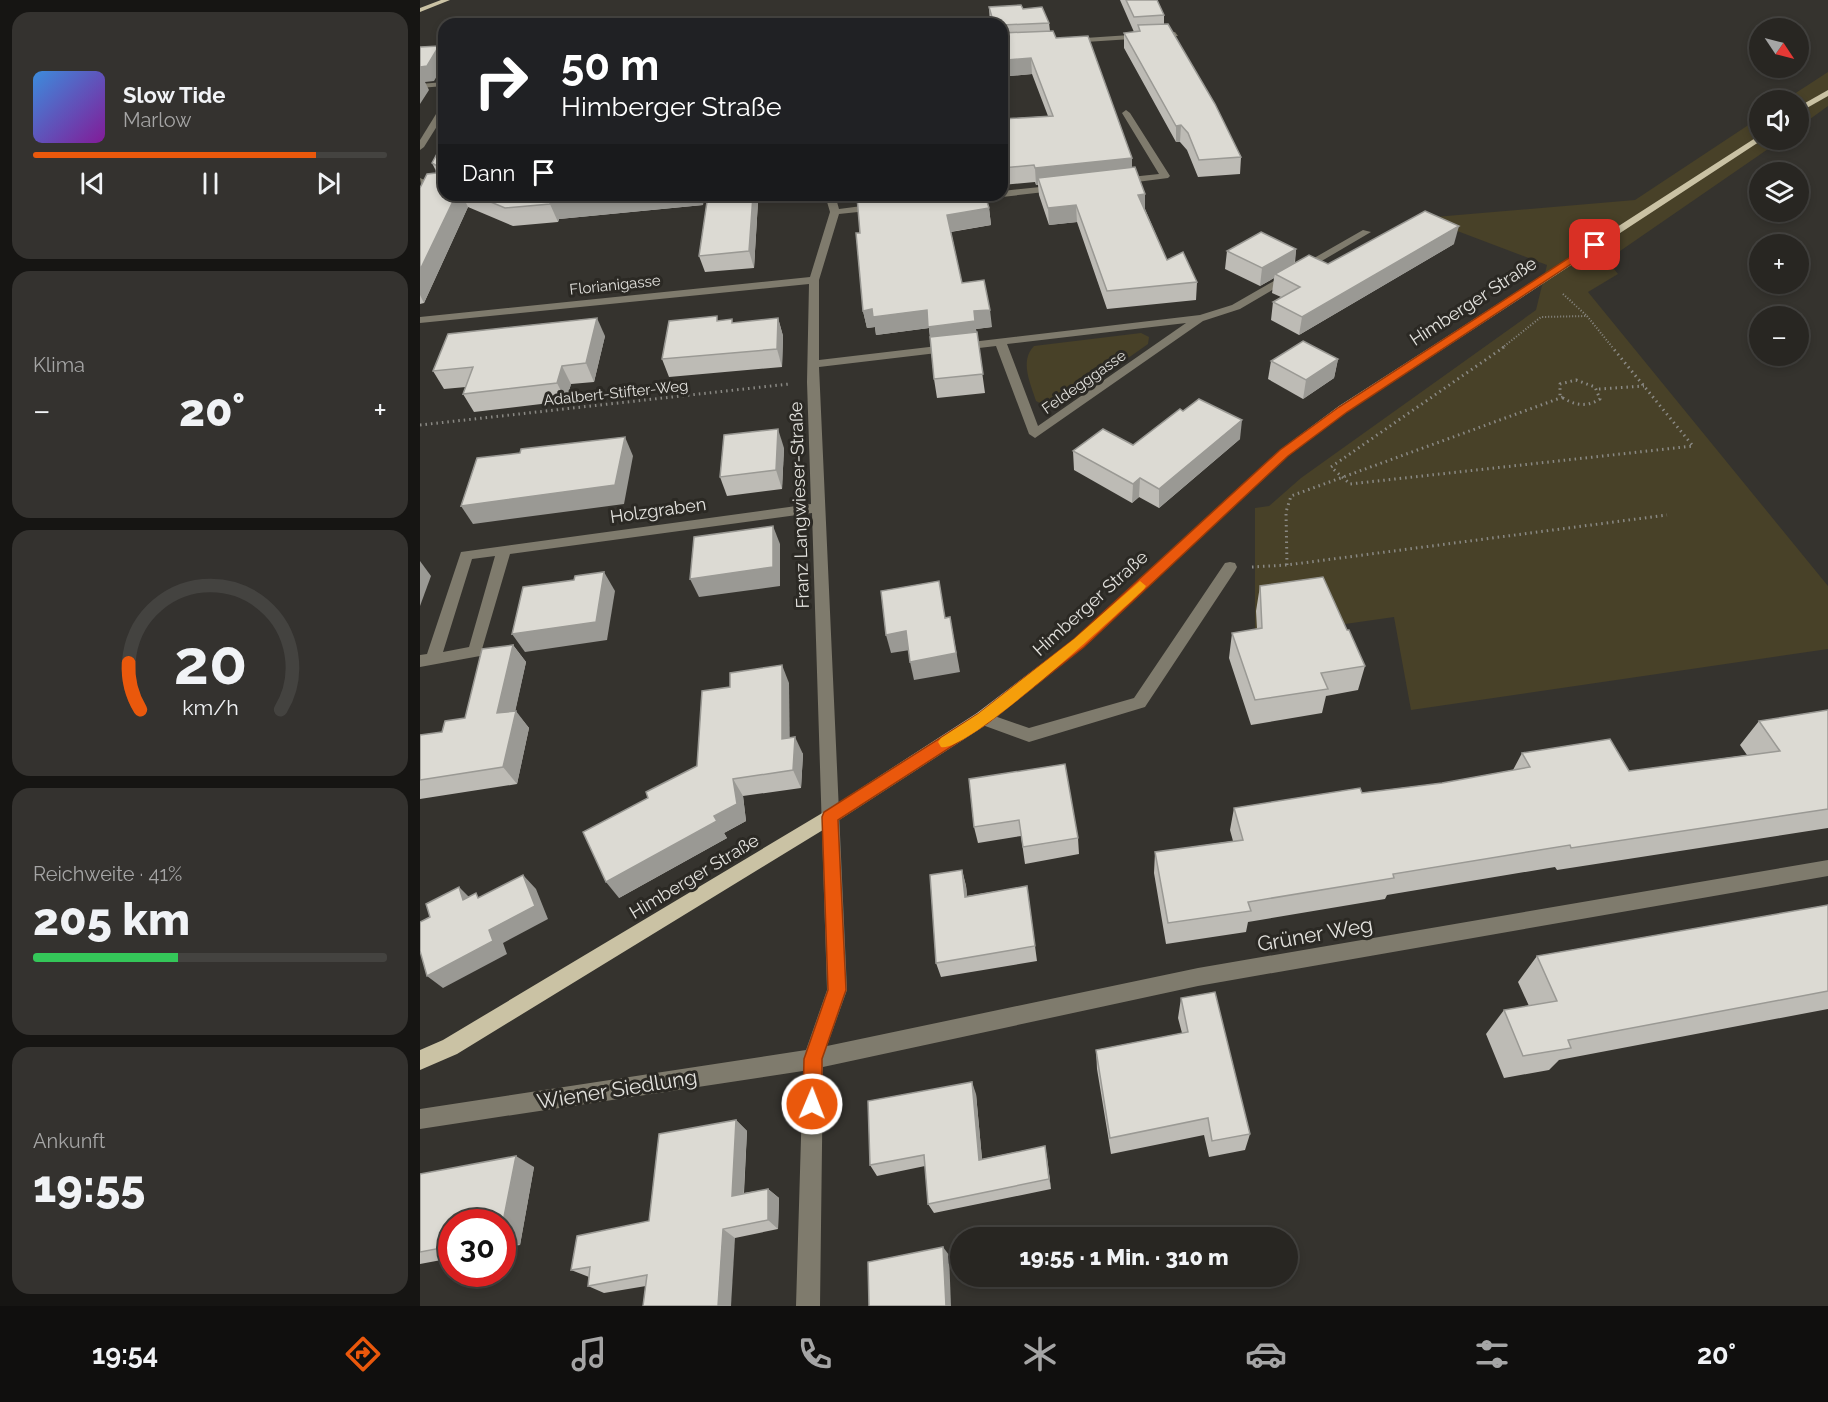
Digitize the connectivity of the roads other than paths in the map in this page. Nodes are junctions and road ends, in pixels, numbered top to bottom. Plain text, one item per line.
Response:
1 (447, 0) edge
2 (420, 10) edge
3 (1174, 34) edge
4 (1059, 42) edge
5 (438, 84) edge
6 (420, 86) edge
7 (1828, 92) edge
8 (1809, 104) edge
9 (1126, 113) dead end
10 (438, 118) edge
11 (1749, 144) edge
12 (420, 147) edge
13 (1107, 183) edge
14 (1072, 186) edge
15 (1008, 193) edge
16 (832, 201) edge
17 (891, 206) edge
18 (835, 212) junction
19 (1366, 232) dead end
20 (814, 280) junction
21 (1201, 318) junction
22 (420, 320) edge
23 (1001, 343) junction
24 (814, 364) junction
25 (816, 508) junction
26 (504, 550) junction
27 (1230, 567) road end
28 (427, 660) edge
29 (983, 718) junction
30 (830, 817) junction
31 (1828, 868) edge
32 (813, 1059) junction
33 (420, 1060) edge
34 (420, 1119) edge
35 (808, 1306) edge

1 - 2 main road
3 - 4 street
5 - 6 street
7 - 8 main road
9 - 13 street
10 - 12 street
11 - 29 main road, Himberger Straße
14 - 15 street
16 - 18 street
17 - 18 street
18 - 20 street, Franz Langwieser-Straße
19 - 21 street, Feldegggasse
20 - 22 street, Florianigasse
20 - 24 street, Franz Langwieser-Straße
21 - 23 street, Feldegggasse
21 - 23 street, Feldegggasse
23 - 24 street, Feldegggasse
24 - 25 street, Franz Langwieser-Straße
25 - 26 street, Holzgraben
25 - 30 street, Franz Langwieser-Straße
26 - 28 street, Holzgraben
26 - 28 street, Holzgraben
27 - 29 street
29 - 30 main road, Himberger Straße
30 - 32 street
30 - 33 main road, Himberger Straße
31 - 32 street, Grüner Weg
32 - 34 street, Wiener Siedlung
32 - 35 street

